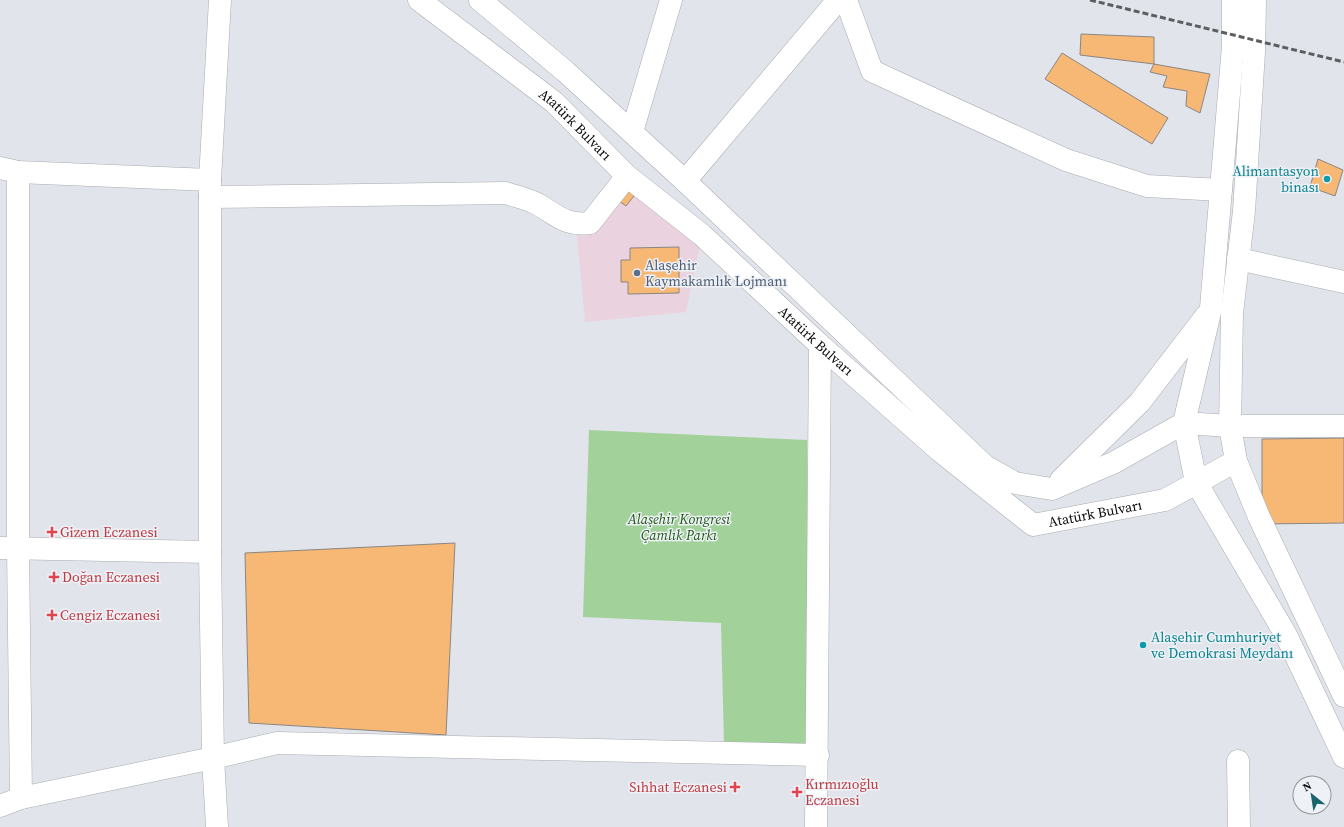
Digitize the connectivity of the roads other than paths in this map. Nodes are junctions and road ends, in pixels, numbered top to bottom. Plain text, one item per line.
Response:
1 (220, 0) edge
2 (419, 0) edge
3 (480, 0) edge
4 (671, 0) edge
5 (838, 0) edge
6 (846, 0) edge
7 (1233, 0) edge
8 (1255, 0) edge
9 (632, 132) junction
10 (9, 170) edge
11 (627, 176) junction
12 (685, 181) junction
13 (210, 188) junction
14 (1221, 190) junction
15 (1238, 259) junction
16 (1344, 282) edge
17 (1221, 311) junction
18 (820, 345) junction
19 (1184, 423) junction
20 (1230, 426) junction
21 (1344, 426) edge
22 (1236, 460) junction
23 (1196, 482) junction
24 (1052, 489) junction
25 (9, 548) edge
26 (210, 552) junction
27 (1341, 684) edge
28 (818, 755) junction
29 (1344, 757) edge
30 (213, 758) junction
31 (1238, 761) dead end
32 (21, 798) junction
33 (0, 806) edge
34 (217, 827) edge
35 (816, 827) edge
36 (1239, 827) edge

1 - 13 street
2 - 11 street, Atatürk Bulvarı
3 - 9 street, Atatürk Bulvarı
4 - 9 street
5 - 12 street
6 - 14 street
7 - 14 street
8 - 15 street
9 - 12 street, Atatürk Bulvarı
10 - 13 street
10 - 25 street
11 - 13 street
11 - 18 street, Atatürk Bulvarı
12 - 24 street, Atatürk Bulvarı
13 - 26 street
14 - 17 street
15 - 16 street
15 - 17 street
17 - 19 street
17 - 20 street
17 - 24 street
18 - 23 street, Atatürk Bulvarı
18 - 28 street
19 - 20 street
19 - 23 street
19 - 24 street
20 - 21 street
20 - 22 street
22 - 23 street, Atatürk Bulvarı
22 - 27 street
23 - 29 street
25 - 26 street
25 - 32 street
26 - 30 street
28 - 30 street
28 - 35 street
30 - 32 street
30 - 34 street
31 - 36 street
32 - 33 street

